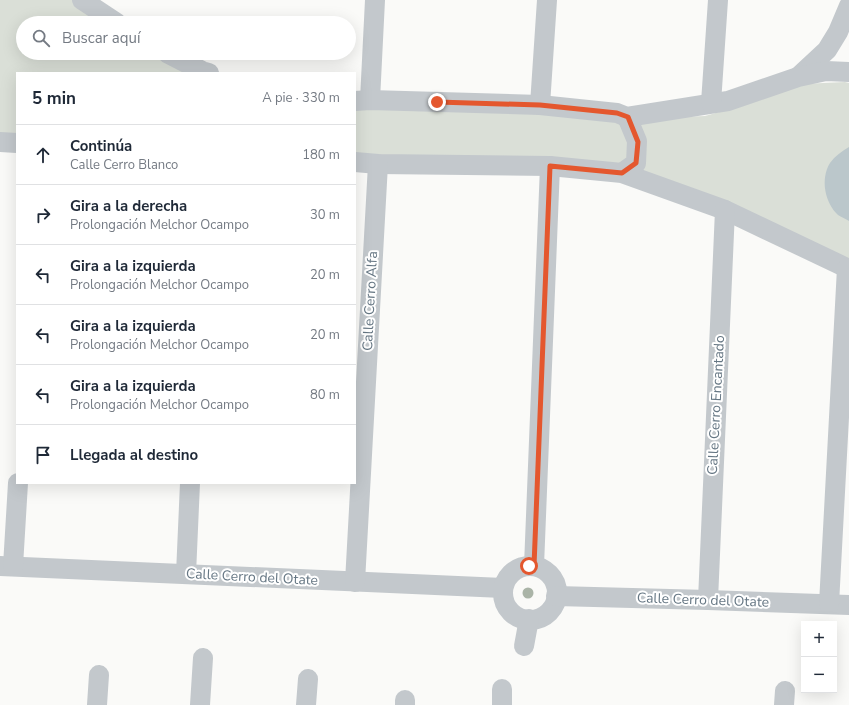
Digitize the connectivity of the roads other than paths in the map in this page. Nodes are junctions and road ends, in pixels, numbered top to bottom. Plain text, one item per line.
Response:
1 (82, 0) edge
2 (375, 0) edge
3 (547, 0) edge
4 (718, 0) edge
5 (849, 6) edge
6 (106, 16) edge
7 (181, 60) edge
8 (206, 72) edge
9 (849, 72) edge
10 (798, 77) junction
11 (363, 101) edge
12 (711, 103) junction
13 (540, 105) junction
14 (628, 117) junction
15 (0, 142) edge
16 (16, 143) edge
17 (356, 162) edge
18 (378, 164) junction
19 (550, 166) junction
20 (622, 173) junction
21 (725, 210) junction
22 (848, 269) edge
23 (18, 484) edge
24 (190, 484) edge
25 (7, 566) edge
26 (534, 566) junction
27 (186, 574) junction
28 (355, 582) junction
29 (503, 588) junction
30 (556, 596) junction
31 (708, 600) junction
32 (829, 604) junction
33 (849, 605) edge
34 (529, 619) junction
35 (524, 646) dead end
36 (203, 658) dead end
37 (99, 675) dead end
38 (308, 679) dead end
39 (97, 705) edge
40 (200, 705) edge
41 (306, 705) edge

1 - 6 street
2 - 11 street
3 - 13 street
4 - 12 street
5 - 10 street
7 - 8 street
9 - 10 street
10 - 12 street
11 - 13 street
12 - 14 street
13 - 14 street
14 - 20 street
15 - 16 street
17 - 18 street
18 - 19 street
18 - 28 street, Calle Cerro Alfa
19 - 20 street
19 - 26 street
20 - 21 street
21 - 22 street
21 - 31 street, Calle Cerro Encantado
22 - 32 street
23 - 25 street
24 - 27 street
25 - 27 street, Calle Cerro del Otate
26 - 29 street
26 - 30 street
27 - 28 street, Calle Cerro del Otate
28 - 29 street, Calle Cerro del Otate
29 - 34 street
30 - 31 street, Calle Cerro del Otate
30 - 34 street
31 - 32 street, Calle Cerro del Otate
32 - 33 street, Calle Cerro del Otate
34 - 35 street
36 - 40 street
37 - 39 street
38 - 41 street

